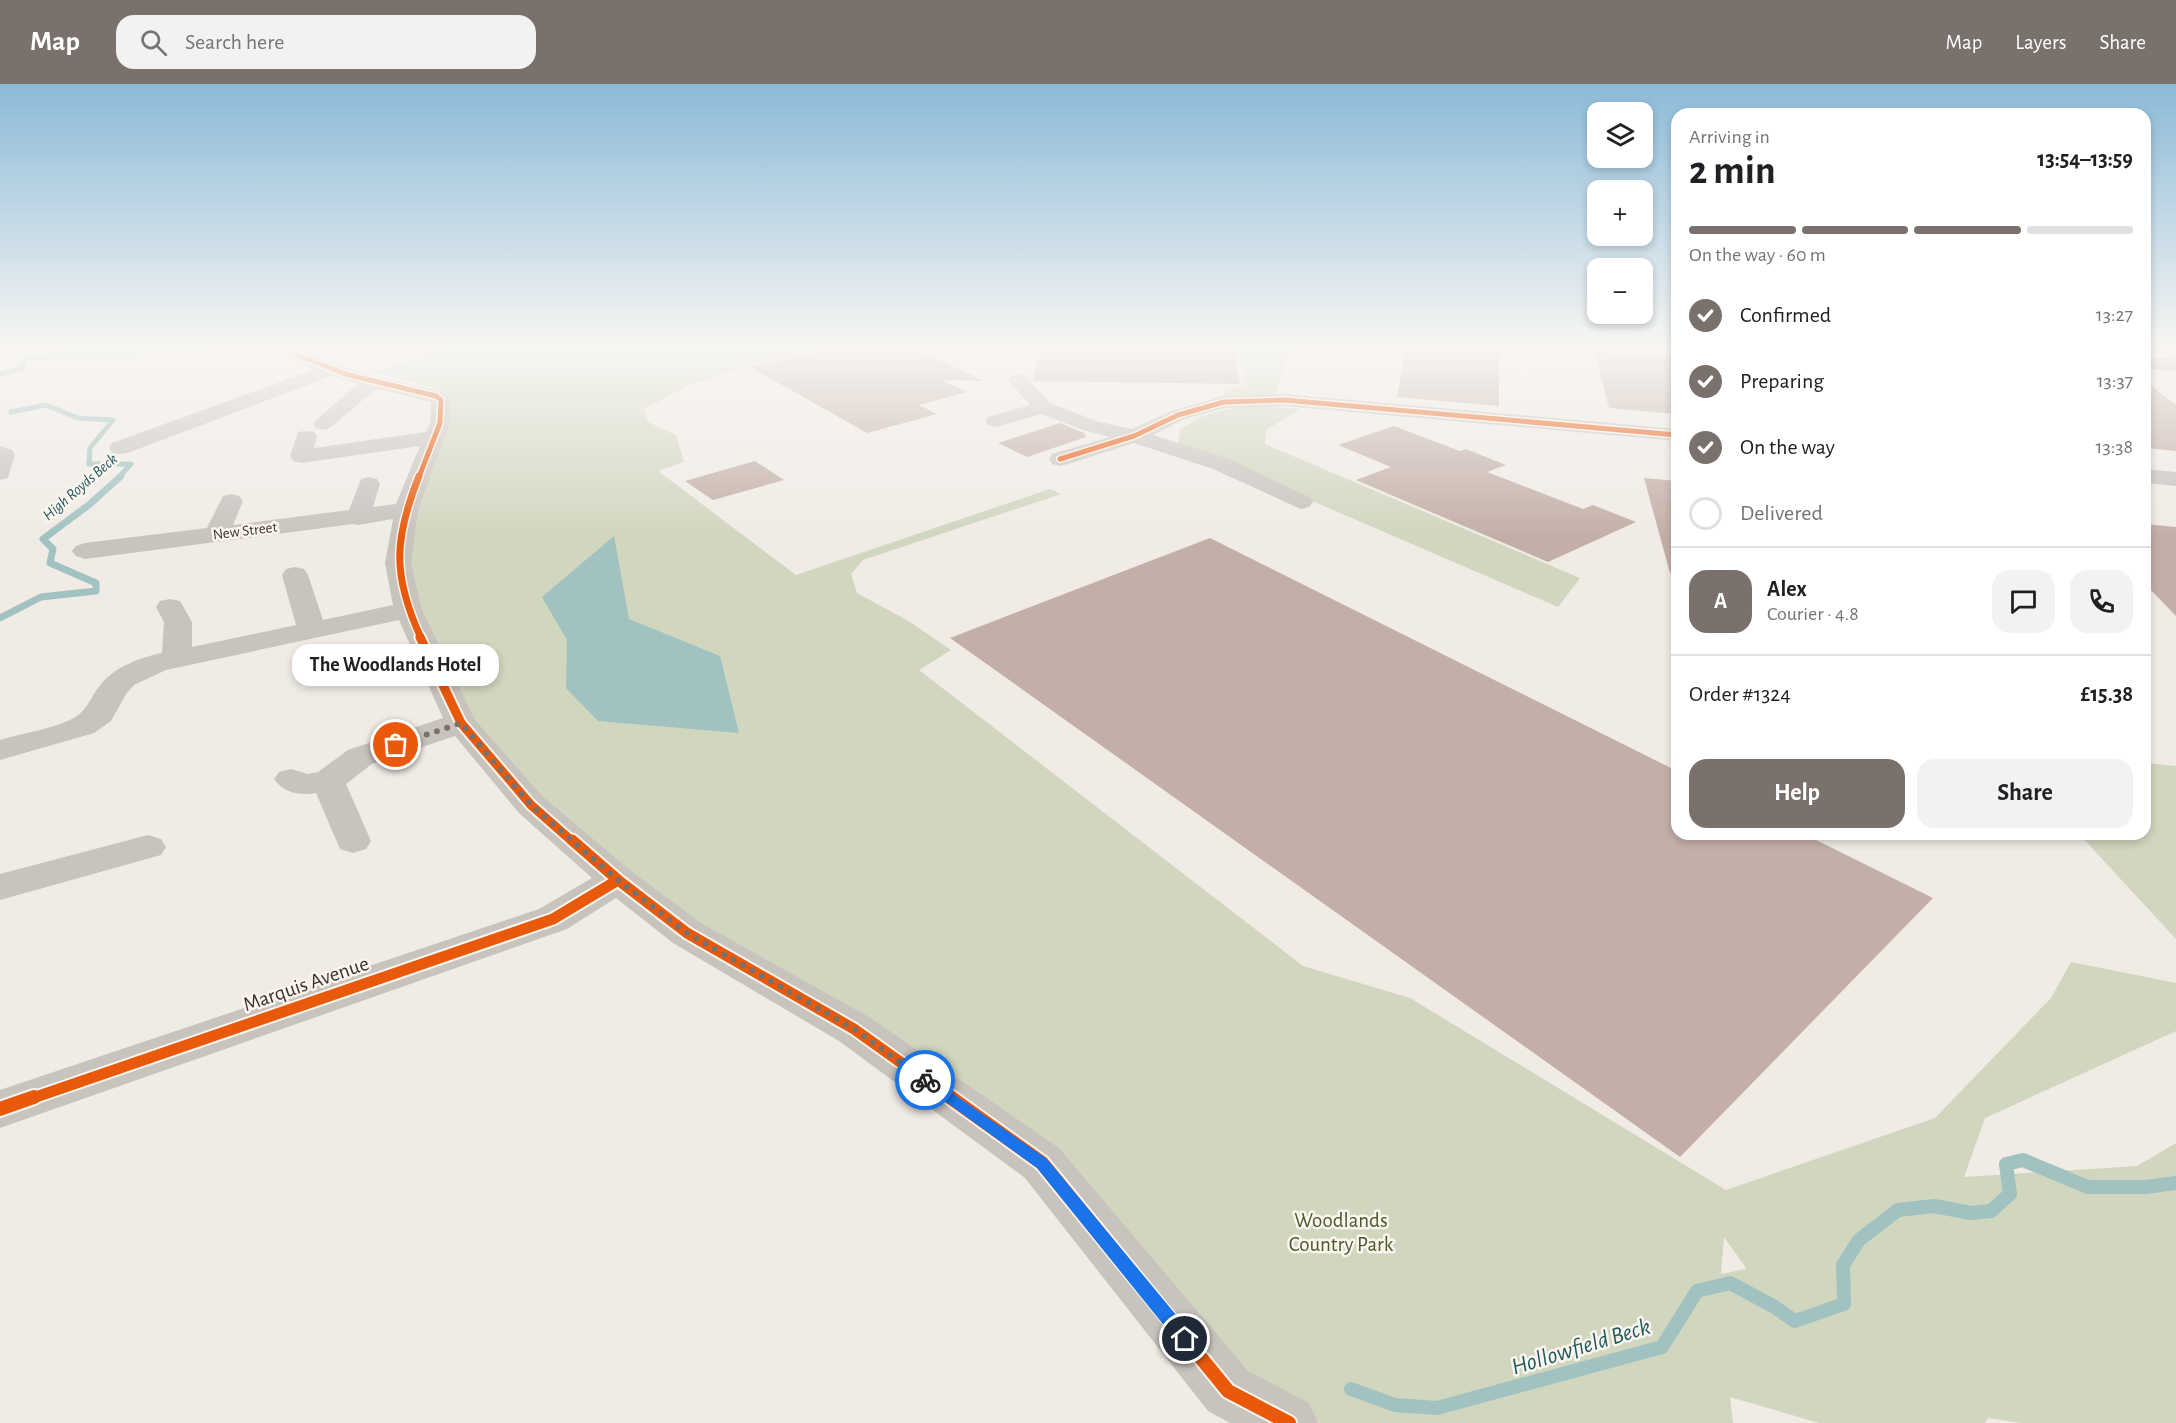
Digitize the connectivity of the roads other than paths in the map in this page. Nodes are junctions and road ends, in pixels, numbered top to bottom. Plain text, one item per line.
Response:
1 (218, 411) edge
2 (338, 411) edge
3 (441, 411) edge
4 (1028, 411) edge
5 (1054, 411) edge
6 (1190, 411) edge
7 (1413, 411) edge
8 (995, 421) dead end
9 (1671, 434) edge
10 (1134, 436) junction
11 (432, 438) junction
12 (120, 448) dead end
13 (0, 453) edge
14 (1060, 459) dead end
15 (0, 473) edge
16 (2151, 477) edge
17 (2176, 479) edge
18 (369, 484) dead end
19 (231, 501) dead end
20 (1301, 502) dead end
21 (406, 510) junction
22 (358, 518) junction
23 (216, 535) junction
24 (85, 551) dead end
25 (295, 575) dead end
26 (170, 607) dead end
27 (408, 610) junction
28 (312, 630) junction
29 (177, 657) junction
30 (461, 723) junction
31 (0, 750) edge
32 (291, 779) dead end
33 (328, 781) junction
34 (353, 841) dead end
35 (148, 847) dead end
36 (618, 880) junction
37 (0, 887) edge
38 (0, 1109) edge
39 (1289, 1423) edge

1 - 12 street
2 - 11 street
3 - 11 street
4 - 8 street
5 - 10 street
6 - 10 street
7 - 9 street
10 - 14 street
10 - 20 street
11 - 21 street
13 - 15 street
16 - 17 street
18 - 22 street
19 - 23 street
21 - 22 street, New Street
21 - 27 street
22 - 23 street, New Street
23 - 24 street, New Street
25 - 28 street
26 - 29 street
27 - 28 street
27 - 30 street
28 - 29 street
29 - 31 street
30 - 33 street
30 - 36 street
32 - 33 street
33 - 34 street
35 - 37 street
36 - 38 street, Marquis Avenue
36 - 39 street

